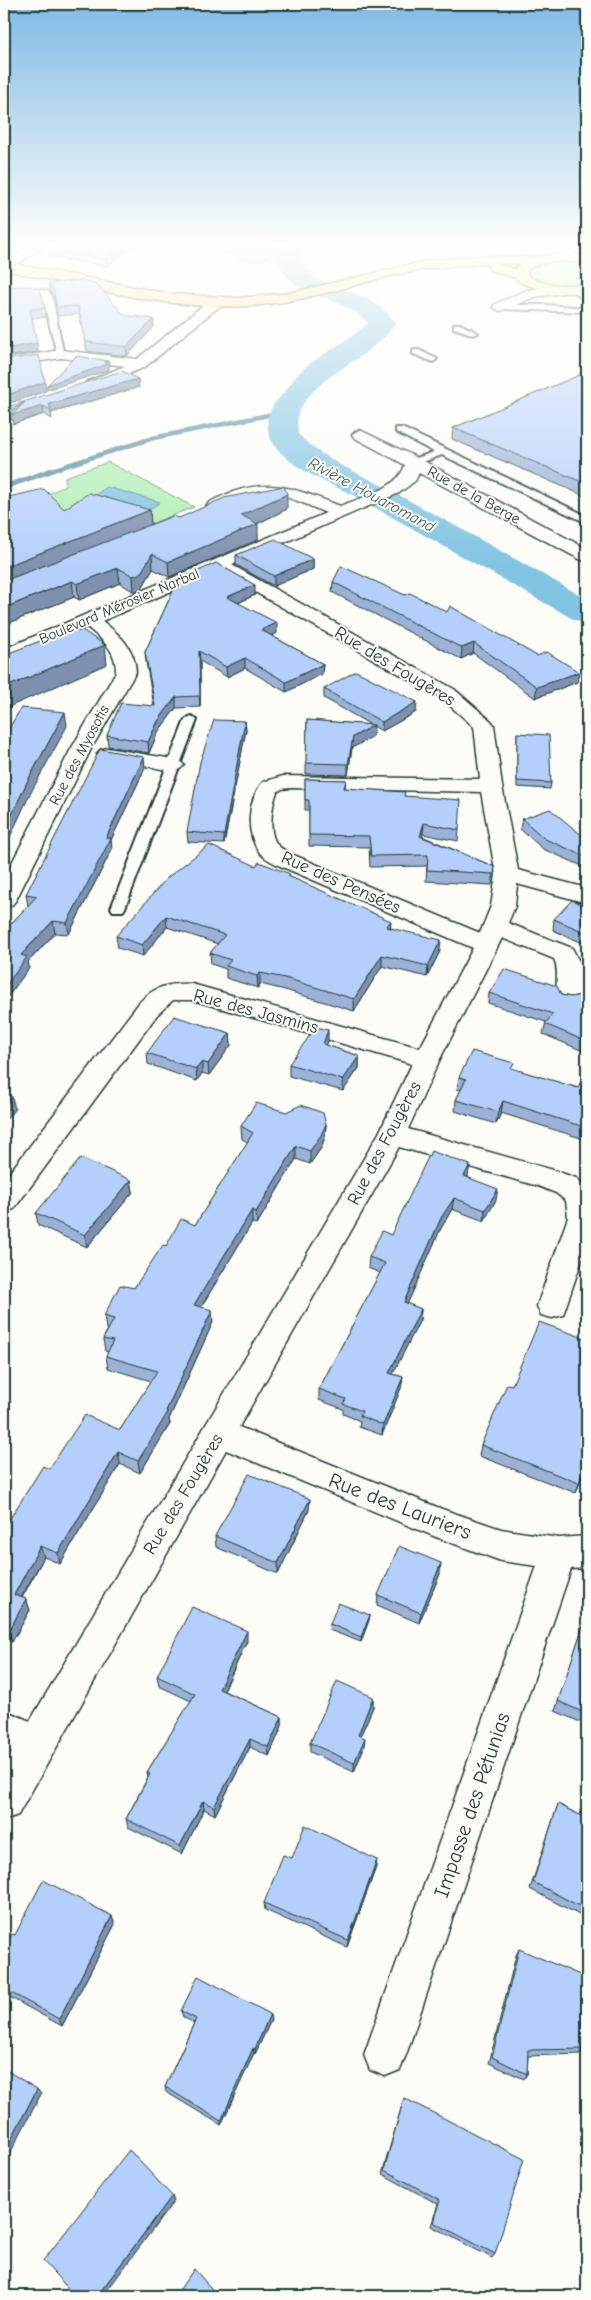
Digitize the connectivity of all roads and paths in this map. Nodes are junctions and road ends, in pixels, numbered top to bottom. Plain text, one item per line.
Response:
1 (153, 353) edge
2 (419, 353) edge
3 (61, 354) joint
4 (433, 359) dead end
5 (4, 363) edge
6 (140, 364) junction
7 (73, 390) edge
8 (399, 430) dead end
9 (360, 435) dead end
10 (442, 452) junction
11 (414, 462) junction
12 (201, 511) edge
13 (339, 512) junction
14 (587, 520) edge
15 (587, 556) edge
16 (217, 564) junction
17 (90, 620) junction
18 (4, 656) edge
19 (191, 720) dead end
20 (81, 749) junction
21 (173, 765) junction
22 (491, 786) junction
23 (507, 876) junction
24 (587, 896) edge
25 (4, 900) edge
26 (118, 908) dead end
27 (491, 935) junction
28 (569, 997) edge
29 (427, 1059) junction
30 (392, 1134) junction
31 (4, 1201) edge
32 (552, 1306) dead end
33 (219, 1433) junction
34 (573, 1553) edge
35 (20, 1736) edge
36 (4, 1801) edge
37 (386, 2056) dead end

1 - 6 street
2 - 4 lane
3 - 5 street
3 - 6 street
6 - 7 street
8 - 10 lane
9 - 11 street, Rue de la Berge
10 - 11 lane
10 - 14 lane
11 - 13 street, Boulevard Mérosier Narbal
11 - 15 street, Rue de la Berge
12 - 13 street
13 - 16 street, Boulevard Mérosier Narbal
16 - 17 street, Boulevard Mérosier Narbal
16 - 22 street, Rue des Fougères
17 - 18 street, Boulevard Mérosier Narbal
17 - 20 street, Rue des Myosotis
19 - 21 lane
20 - 21 street
20 - 25 street, Rue des Myosotis
21 - 26 lane
22 - 23 street, Rue des Fougères
22 - 27 street, Rue des Pensées
23 - 24 street
23 - 27 street, Rue des Fougères
27 - 28 street
27 - 29 street, Rue des Fougères
29 - 30 street, Rue des Fougères
29 - 31 street, Rue des Jasmins
30 - 32 street
30 - 33 street, Rue des Fougères
33 - 34 street, Rue des Lauriers
33 - 35 street, Rue des Fougères
34 - 37 street, Impasse des Pétunias
35 - 36 street, Rue des Fougères

